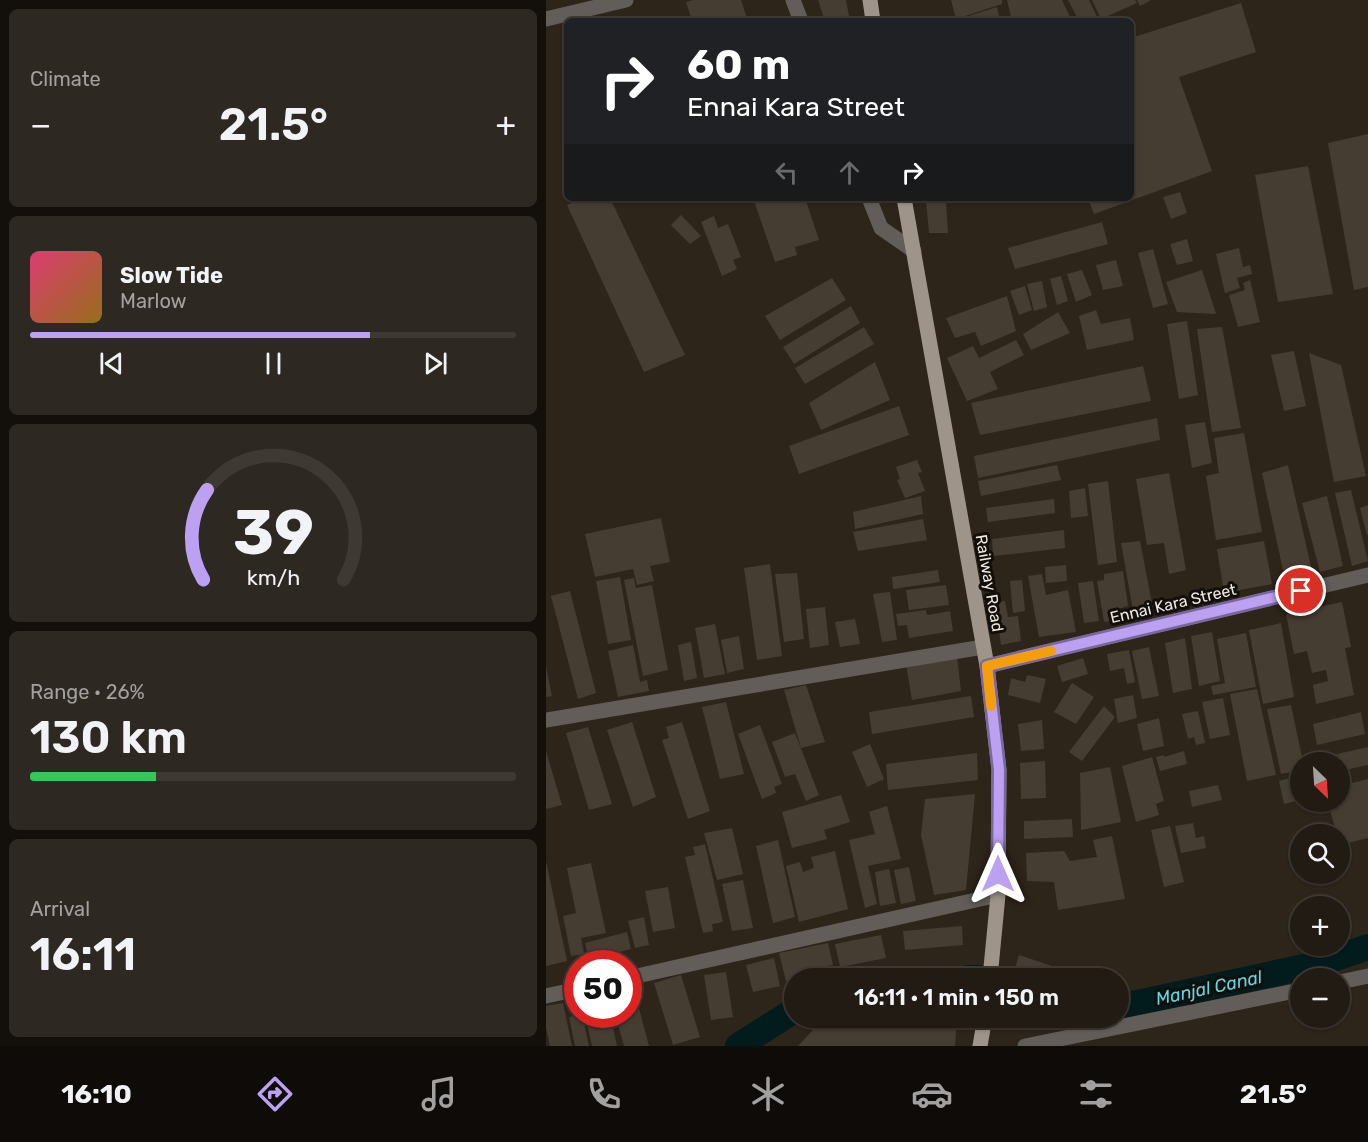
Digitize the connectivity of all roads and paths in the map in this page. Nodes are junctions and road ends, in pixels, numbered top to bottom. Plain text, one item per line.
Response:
1 (626, 0) edge
2 (793, 0) edge
3 (870, 0) edge
4 (588, 4) edge
5 (800, 18) edge
6 (873, 18) edge
7 (546, 19) edge
8 (870, 201) edge
9 (905, 201) edge
10 (914, 251) junction
11 (1368, 576) edge
12 (983, 647) junction
13 (987, 666) junction
14 (546, 720) edge
15 (998, 895) junction
16 (991, 968) edge
17 (642, 975) edge
18 (1368, 976) edge
19 (1350, 980) edge
20 (564, 992) edge
21 (1290, 992) edge
22 (546, 996) edge
23 (983, 1028) edge
24 (980, 1046) edge
25 (1025, 1046) edge

1 - 4 street
2 - 5 street
3 - 6 main road
4 - 7 street
8 - 10 street
9 - 10 main road, Railway Road
10 - 12 main road, Railway Road
11 - 13 street, Ennai Kara Street
12 - 13 main road, Railway Road
12 - 14 street
13 - 15 main road, Railway Road
15 - 16 main road, Railway Road
15 - 17 street
18 - 19 street
20 - 22 street
21 - 25 street
23 - 24 main road

